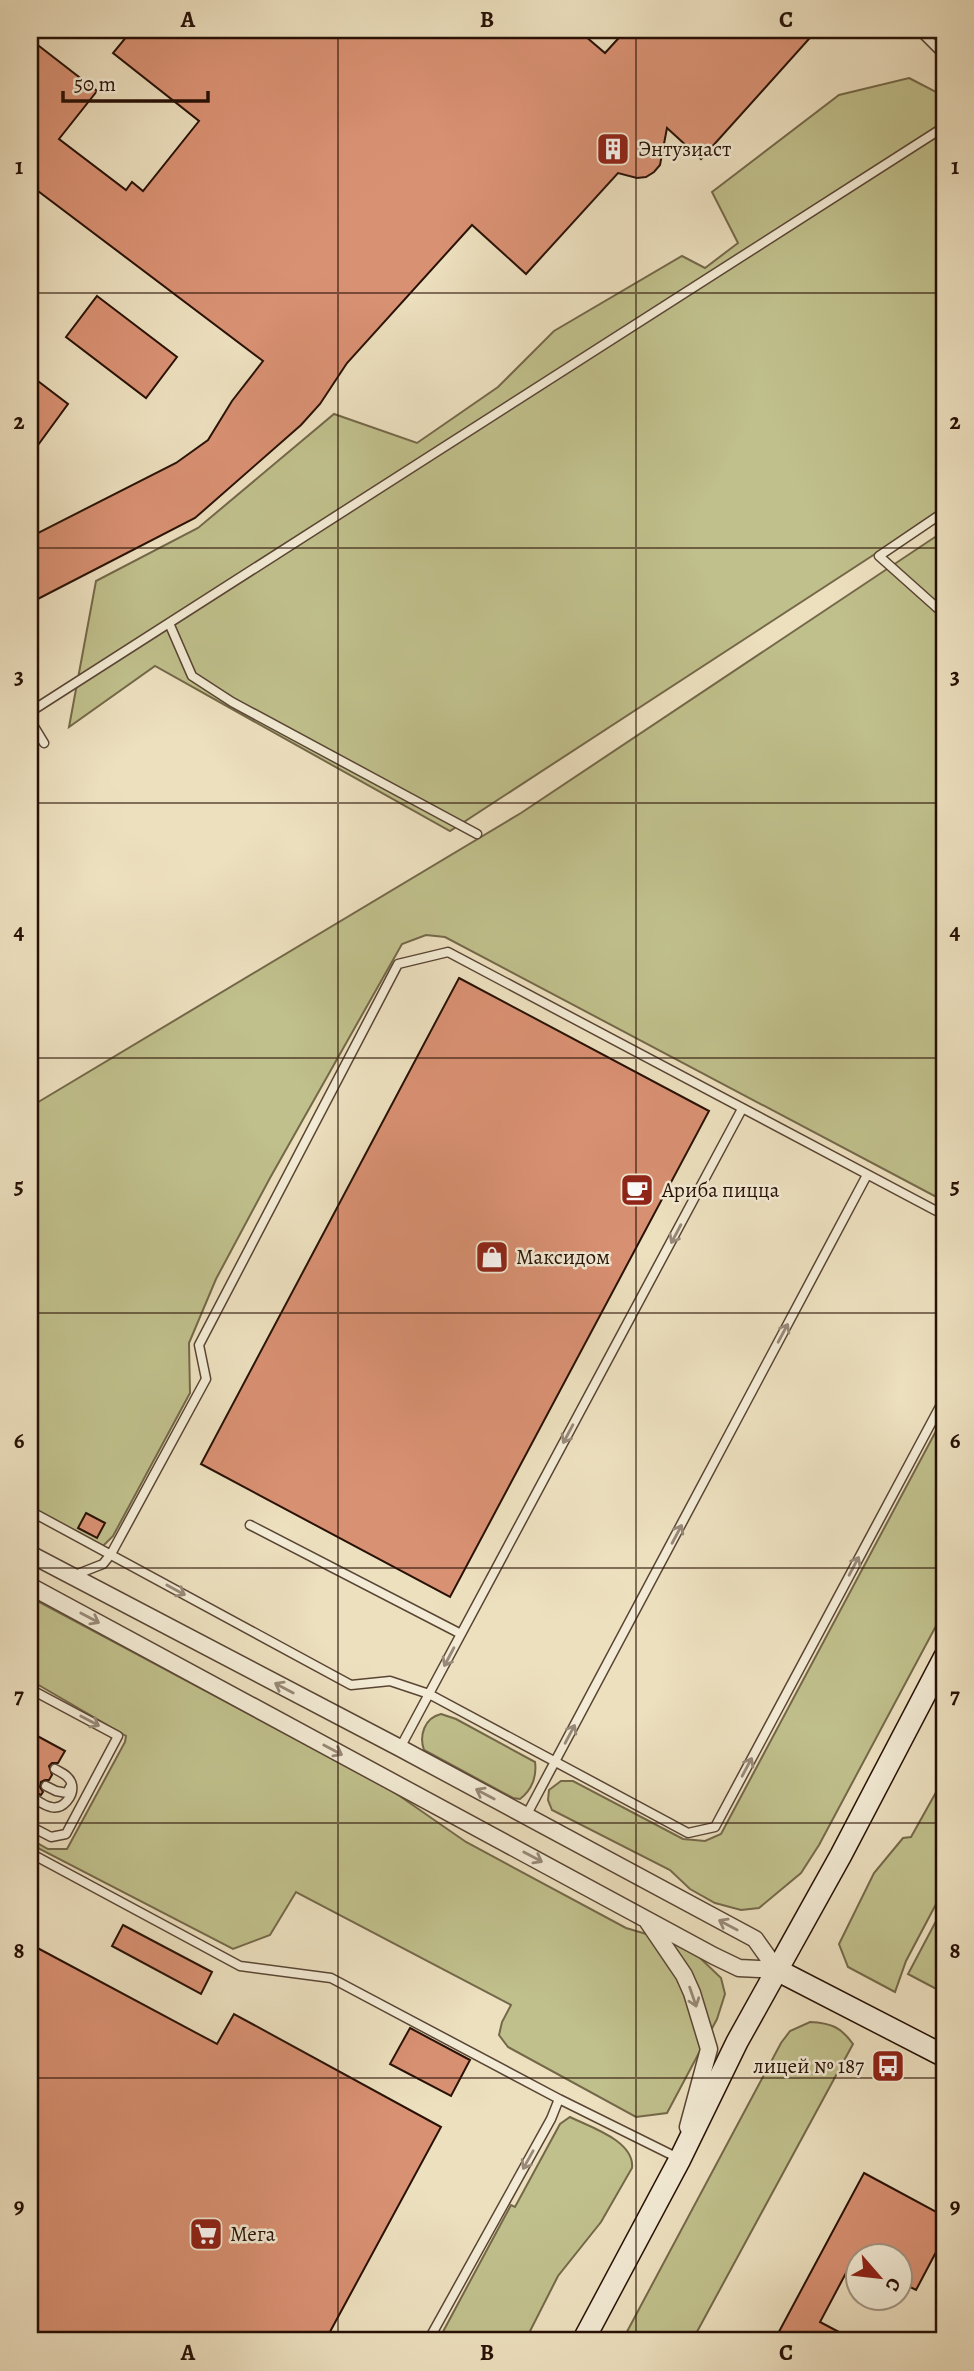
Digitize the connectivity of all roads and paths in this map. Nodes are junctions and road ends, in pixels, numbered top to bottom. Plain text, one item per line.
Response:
1 (919, 30) edge
2 (944, 55) edge
3 (944, 127) edge
4 (944, 512) edge
5 (944, 614) edge
6 (169, 623) junction
7 (30, 712) edge
8 (30, 720) edge
9 (44, 743) dead end
10 (477, 834) dead end
11 (742, 1109) junction
12 (867, 1175) junction
13 (944, 1215) edge
14 (944, 1399) edge
15 (30, 1511) edge
16 (250, 1525) dead end
17 (111, 1554) junction
18 (30, 1555) edge
19 (71, 1577) junction
20 (30, 1586) edge
21 (461, 1634) junction
22 (944, 1658) edge
23 (30, 1689) edge
24 (429, 1694) junction
25 (400, 1748) junction
26 (555, 1761) junction
27 (55, 1769) dead end
28 (72, 1784) junction
29 (46, 1786) dead end
30 (30, 1796) edge
31 (526, 1816) junction
32 (30, 1826) edge
33 (30, 1853) edge
34 (645, 1917) junction
35 (777, 1970) junction
36 (944, 2056) edge
37 (559, 2099) junction
38 (680, 2159) junction
39 (428, 2341) edge
40 (583, 2341) edge

1 - 2 lane
3 - 6 lane
4 - 5 lane
6 - 7 lane
6 - 10 lane
8 - 9 lane
11 - 12 lane
11 - 17 lane
11 -> 21 lane
12 - 13 lane
26 -> 12 lane
26 -> 14 lane
15 - 17 lane
16 - 21 lane
17 - 19 lane
17 -> 24 lane
18 - 19 street
25 -> 19 street
20 -> 34 street
21 -> 24 lane
22 - 35 main road
23 -> 32 lane
24 - 25 lane
24 - 26 lane
31 -> 25 street
26 - 31 lane
27 - 28 lane
28 - 29 lane
28 - 30 lane
35 -> 31 street
33 - 37 lane
34 - 35 street
34 -> 38 street
35 - 36 main road
35 - 38 main road
37 - 38 lane
37 -> 39 lane
38 - 40 main road

